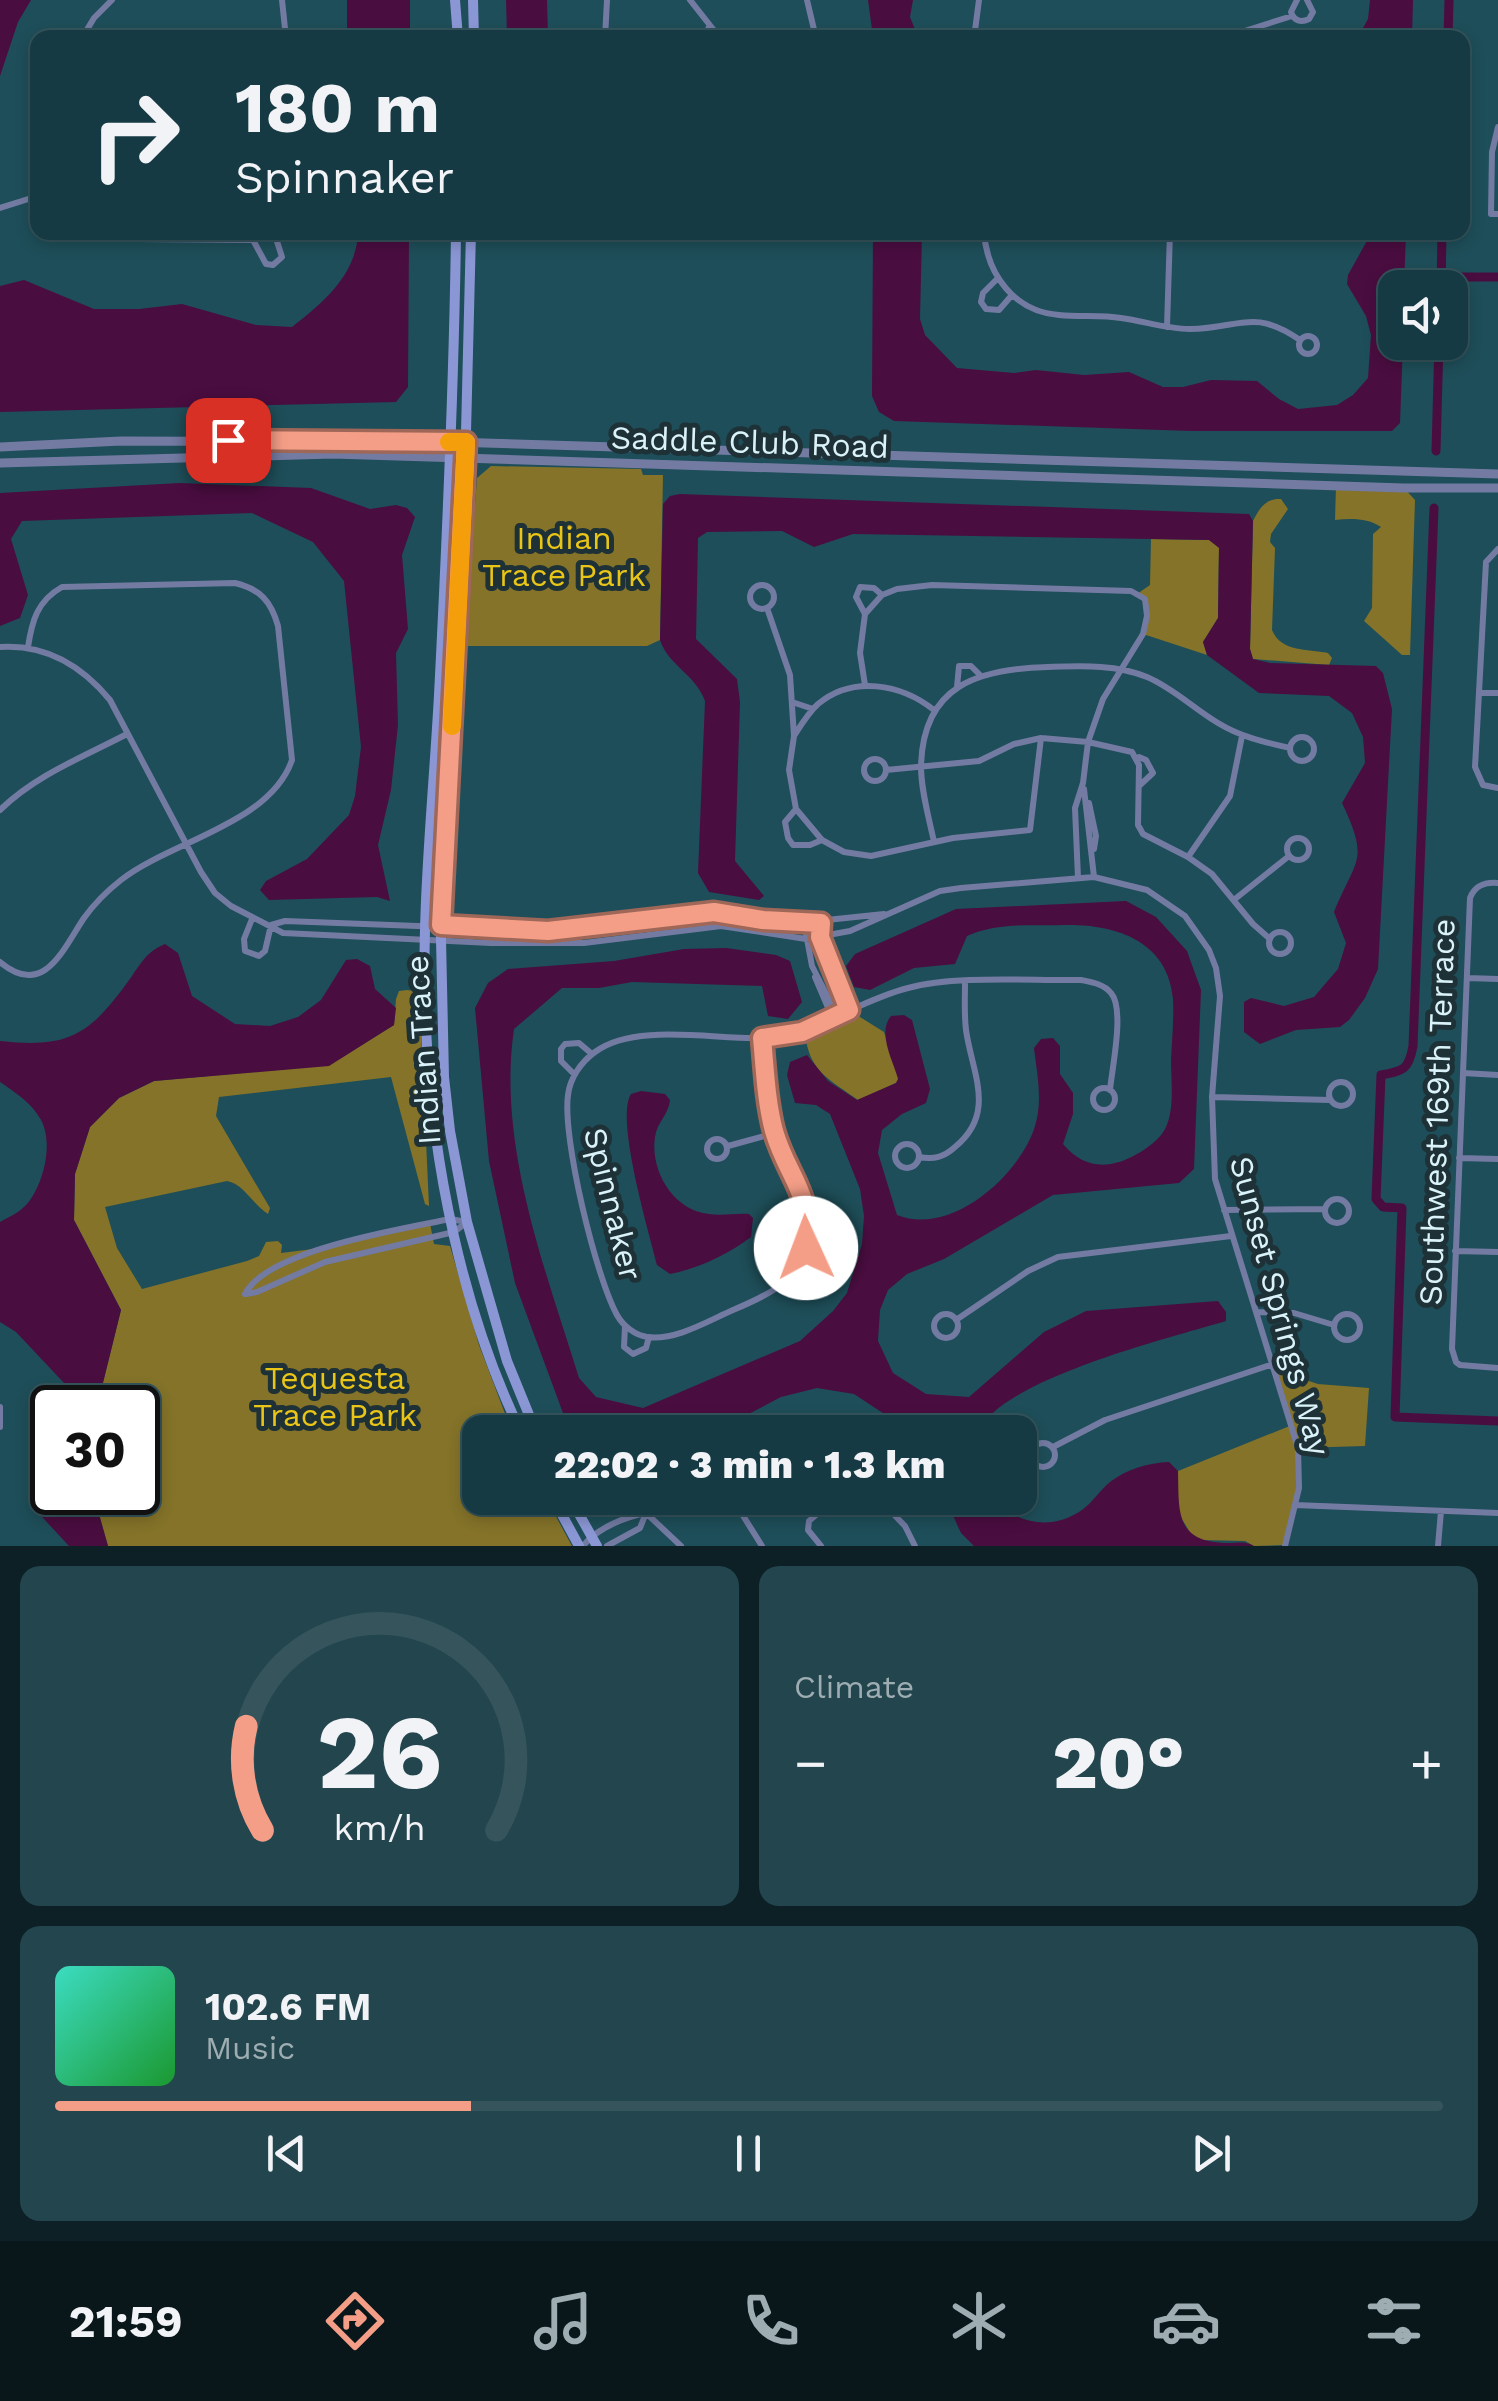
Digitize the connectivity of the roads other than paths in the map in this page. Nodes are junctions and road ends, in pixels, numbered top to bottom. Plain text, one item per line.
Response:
1 (112, 0) edge
2 (282, 0) edge
3 (455, 0) edge
4 (473, 0) edge
5 (608, 0) edge
6 (690, 0) edge
7 (807, 0) edge
8 (978, 0) edge
9 (1297, 0) edge
10 (1307, 0) edge
11 (1292, 16) junction
12 (709, 27) junction
13 (87, 30) edge
14 (285, 30) edge
15 (457, 30) edge
16 (474, 30) edge
17 (606, 30) edge
18 (708, 30) edge
19 (712, 30) edge
20 (814, 30) edge
21 (975, 30) edge
22 (1250, 30) edge
23 (1498, 127) edge
24 (30, 199) edge
25 (0, 208) edge
26 (1498, 214) edge
27 (253, 240) edge
28 (275, 240) edge
29 (456, 240) edge
30 (471, 240) edge
31 (984, 240) edge
32 (1170, 240) edge
33 (997, 278) junction
34 (1012, 295) junction
35 (1167, 327) junction
36 (1300, 340) dead end
37 (450, 442) junction
38 (466, 442) junction
39 (0, 447) edge
40 (450, 459) junction
41 (466, 459) junction
42 (0, 464) edge
43 (1498, 474) edge
44 (1498, 488) edge
45 (1498, 548) edge
46 (882, 595) junction
47 (767, 608) dead end
48 (865, 614) junction
49 (0, 647) edge
50 (28, 648) junction
51 (1121, 670) junction
52 (980, 674) junction
53 (865, 684) junction
54 (958, 687) junction
55 (1481, 693) junction
56 (1498, 694) edge
57 (792, 702) junction
58 (813, 709) junction
59 (934, 710) junction
60 (127, 734) junction
61 (794, 736) junction
62 (1242, 736) junction
63 (1040, 738) junction
64 (1088, 742) junction
65 (1290, 748) dead end
66 (1138, 757) junction
67 (921, 769) junction
68 (886, 770) dead end
69 (1083, 782) junction
70 (1138, 786) junction
71 (1498, 788) edge
72 (796, 809) junction
73 (0, 810) edge
74 (822, 840) junction
75 (934, 842) junction
76 (186, 844) junction
77 (1188, 856) junction
78 (1289, 856) dead end
79 (1094, 877) junction
80 (1078, 878) junction
81 (1498, 883) edge
82 (1236, 899) junction
83 (890, 913) junction
84 (252, 919) junction
85 (328, 923) junction
86 (804, 923) junction
87 (821, 923) junction
88 (427, 924) junction
89 (271, 925) junction
90 (441, 925) junction
91 (328, 936) junction
92 (820, 937) junction
93 (426, 938) junction
94 (1270, 938) dead end
95 (441, 939) junction
96 (806, 939) junction
97 (0, 962) edge
98 (1467, 978) junction
99 (1498, 979) edge
100 (965, 982) junction
101 (849, 1010) junction
102 (834, 1016) junction
103 (762, 1038) junction
104 (592, 1054) junction
105 (574, 1074) junction
106 (1463, 1074) junction
107 (1498, 1074) edge
108 (1110, 1090) dead end
109 (1212, 1097) junction
110 (1330, 1100) dead end
111 (775, 1134) junction
112 (728, 1146) dead end
113 (919, 1157) dead end
114 (1459, 1158) junction
115 (1498, 1159) edge
116 (1324, 1209) dead end
117 (1224, 1210) junction
118 (450, 1218) junction
119 (467, 1222) junction
120 (454, 1232) junction
121 (1231, 1236) junction
122 (1455, 1250) junction
123 (1498, 1252) edge
124 (1256, 1312) junction
125 (956, 1320) dead end
126 (1334, 1325) junction
127 (625, 1326) junction
128 (648, 1337) junction
129 (1273, 1364) junction
130 (1498, 1368) edge
131 (0, 1407) edge
132 (513, 1415) edge
133 (529, 1415) edge
134 (0, 1427) edge
135 (1052, 1447) dead end
136 (1294, 1506) junction
137 (1441, 1511) junction
138 (1498, 1513) edge
139 (566, 1515) edge
140 (577, 1515) edge
141 (640, 1515) edge
142 (645, 1515) edge
143 (648, 1515) edge
144 (743, 1515) edge
145 (816, 1515) edge
146 (894, 1515) edge
147 (620, 1521) junction
148 (628, 1535) junction
149 (588, 1544) edge
150 (607, 1546) edge
151 (681, 1546) edge
152 (762, 1546) edge
153 (821, 1546) edge
154 (915, 1546) edge
155 (1285, 1546) edge
156 (1438, 1546) edge

1 - 13 street
2 - 14 street
3 - 15 main road
4 - 16 main road
5 - 17 street
6 - 12 street
7 - 20 street
8 - 21 street
9 - 11 street
10 - 11 street
11 - 22 street
12 - 18 street
12 - 19 street
23 - 26 street
24 - 25 street
27 - 28 street
29 - 37 main road, Indian Trace
30 - 38 main road, Indian Trace
31 - 33 street
32 - 35 street
33 - 34 street
33 - 34 street
34 - 35 street
35 - 36 street
37 - 38 street, Saddle Club Road
37 - 39 street, Saddle Club Road
37 - 40 main road, Indian Trace
38 - 41 main road, Indian Trace
38 - 43 street, Saddle Club Road
40 - 41 street, Saddle Club Road
40 - 42 street, Saddle Club Road
40 - 88 main road, Indian Trace
41 - 44 street, Saddle Club Road
41 - 90 main road, Indian Trace
45 - 55 street
46 - 48 street
46 - 48 street
46 - 51 street
47 - 57 street
48 - 53 street
49 - 50 street
50 - 60 street
50 - 76 street
51 - 52 street
51 - 62 street
51 - 64 street
52 - 54 street
52 - 54 street
53 - 58 street
53 - 59 street
54 - 59 street
55 - 56 street
55 - 71 street
57 - 58 street
57 - 61 street
58 - 61 street
59 - 67 street
60 - 73 street
60 - 76 street
61 - 72 street
62 - 65 street
62 - 77 street
63 - 64 street
63 - 67 street
63 - 75 street
64 - 66 street
64 - 69 street
66 - 70 street
66 - 70 street
67 - 68 street
67 - 75 street
69 - 79 street
69 - 80 street
70 - 77 street
72 - 74 street
72 - 74 street
74 - 75 street
76 - 84 street
76 - 97 street
77 - 82 street
78 - 82 street
79 - 80 street, Sunset Springs Way
79 - 109 street, Sunset Springs Way
80 - 83 street, Sunset Springs Way
81 - 98 street, Southwest 169th Terrace
82 - 94 street
83 - 87 street
83 - 92 street
84 - 89 street
84 - 89 street
85 - 88 street
85 - 89 street
85 - 91 street
86 - 87 street
86 - 90 street
86 - 96 street
87 - 92 street
88 - 90 street
88 - 93 main road, Indian Trace
89 - 91 street
90 - 95 main road, Indian Trace
91 - 93 street
92 - 96 street
92 - 101 street
93 - 95 street
93 - 118 main road, Indian Trace
95 - 96 street
95 - 119 main road, Indian Trace
96 - 102 street
98 - 99 street
98 - 106 street, Southwest 169th Terrace
100 - 101 street
100 - 108 street
100 - 113 street
101 - 102 street
102 - 103 street
103 - 104 street
103 - 111 street
104 - 105 street
104 - 105 street, Spinnaker
105 - 127 street, Spinnaker
106 - 107 street
106 - 114 street, Southwest 169th Terrace
109 - 110 street
109 - 117 street, Sunset Springs Way
111 - 112 street
111 - 128 street
114 - 115 street
114 - 122 street, Southwest 169th Terrace
116 - 117 street
117 - 121 street, Sunset Springs Way
118 - 119 street
118 - 120 main road, Indian Trace
118 - 120 street
119 - 120 street
119 - 133 main road, Indian Trace
120 - 132 main road, Indian Trace
121 - 124 street, Sunset Springs Way
121 - 125 street
122 - 123 street
122 - 130 street, Southwest 169th Terrace
124 - 126 street
124 - 129 street, Sunset Springs Way
126 - 126 street
127 - 128 street, Spinnaker
127 - 128 street
129 - 135 street
129 - 136 street, Sunset Springs Way
131 - 134 street
136 - 137 street
136 - 155 street, Sunset Springs Way
137 - 138 street
137 - 156 street
139 - 149 main road
140 - 149 main road
141 - 147 street
142 - 148 street
143 - 151 street
144 - 152 street
145 - 153 street
146 - 154 street
147 - 148 street
147 - 149 street
148 - 150 street

